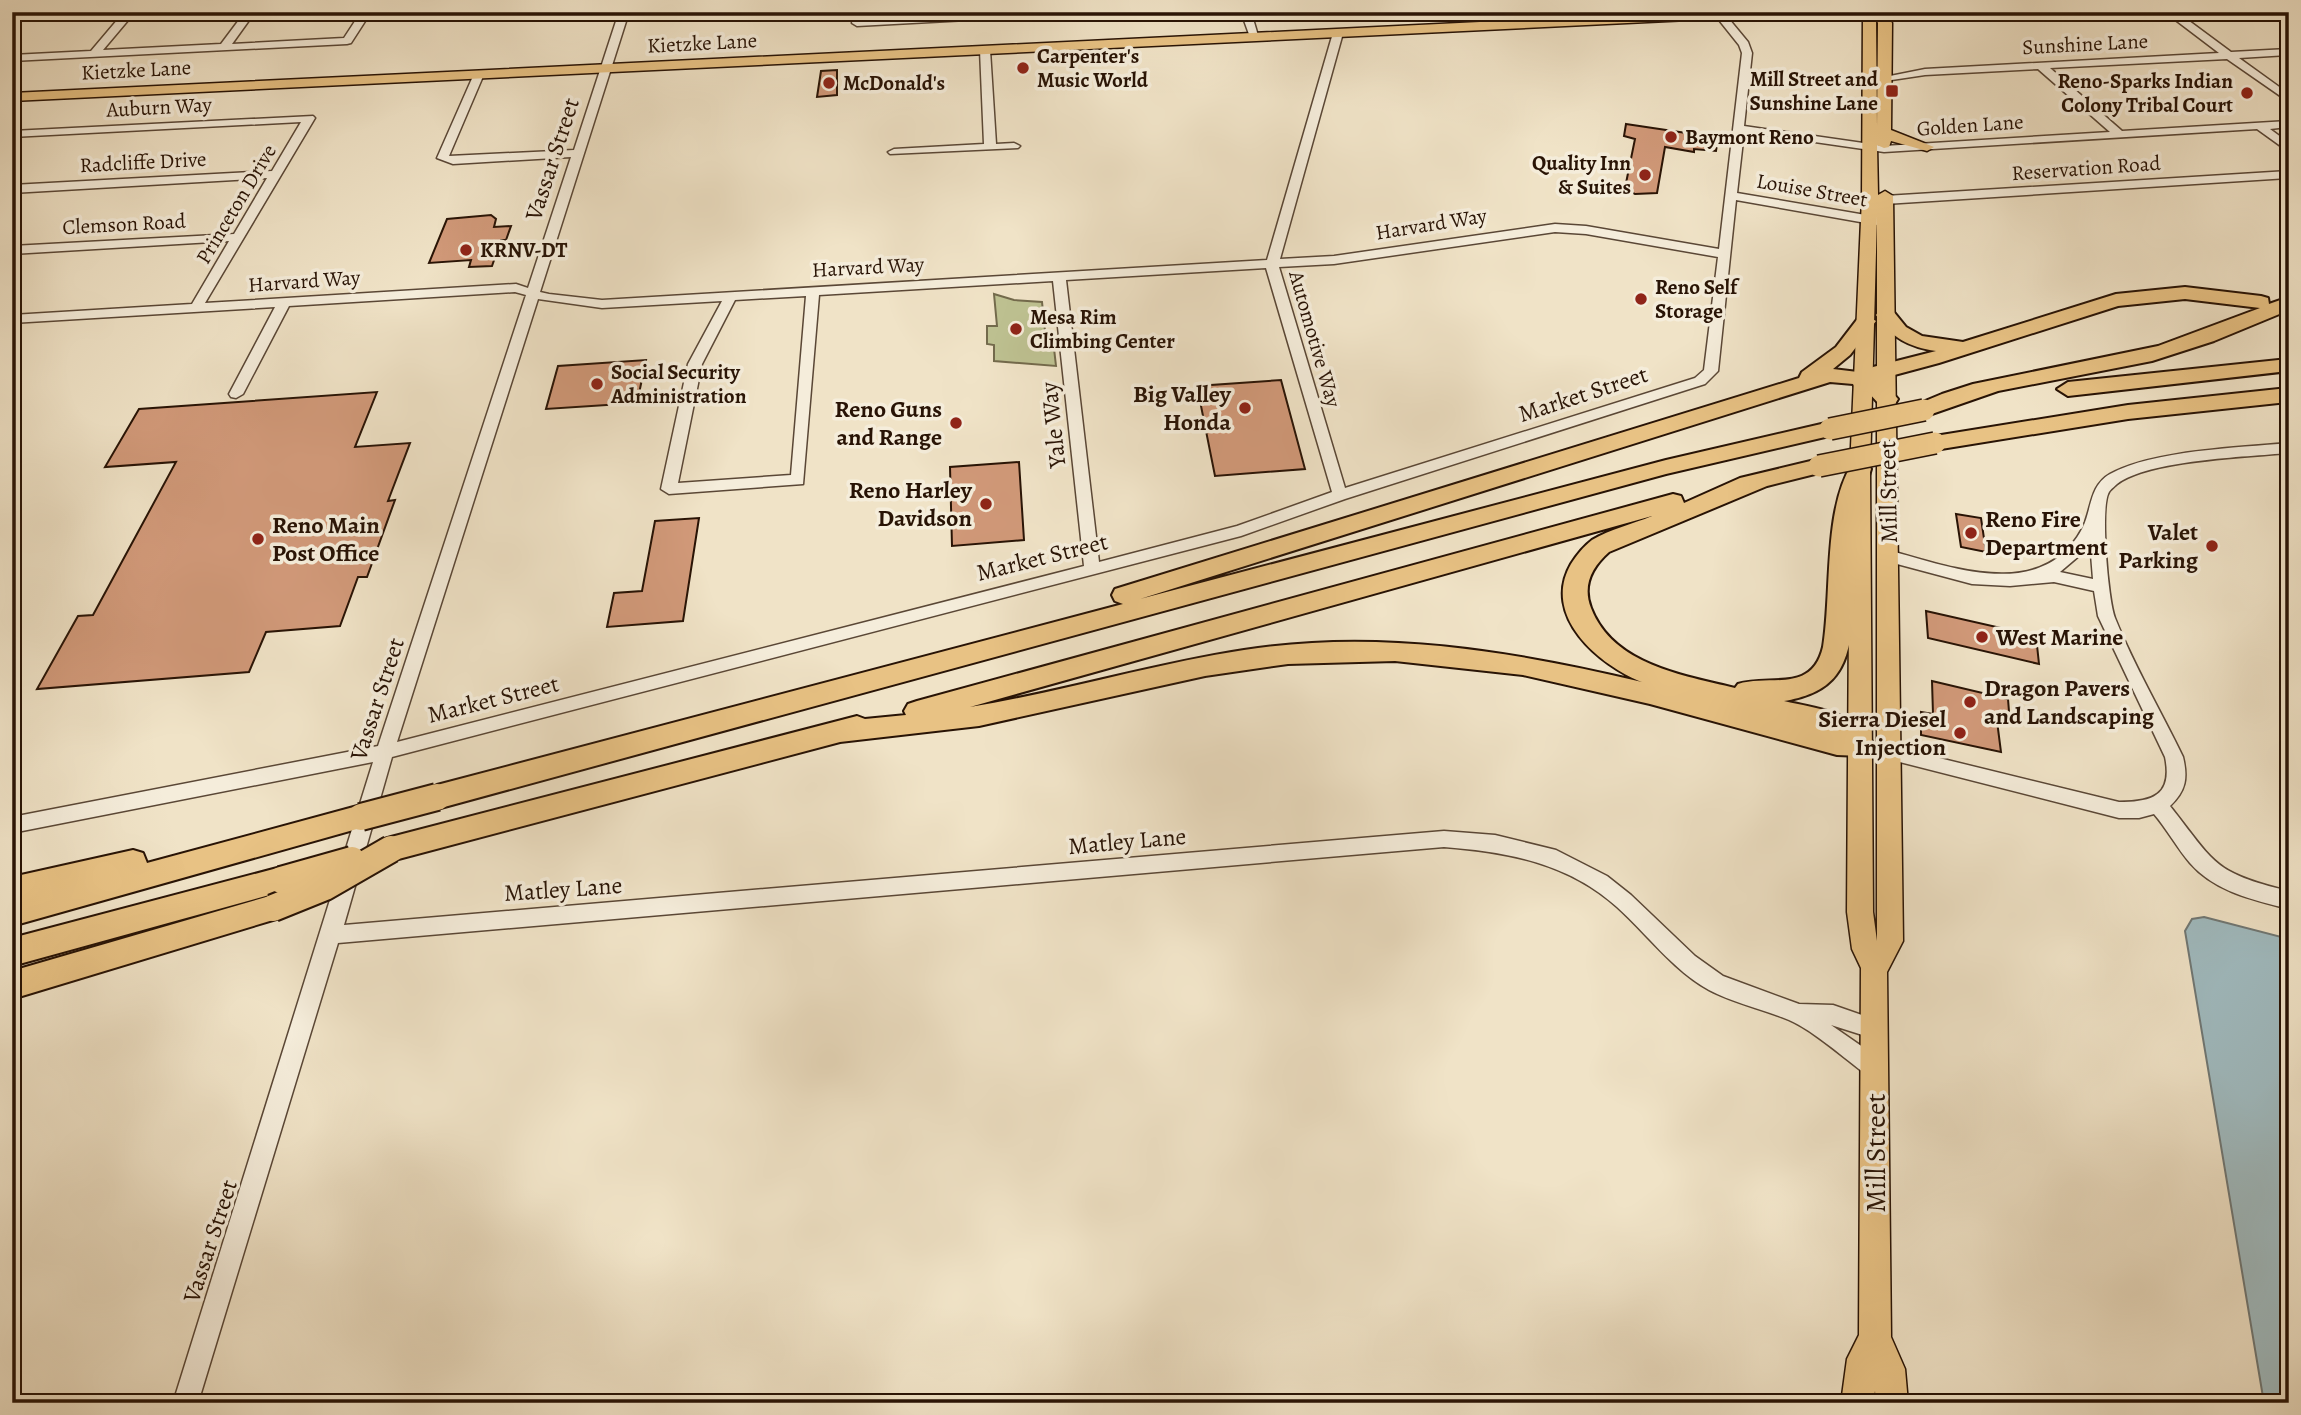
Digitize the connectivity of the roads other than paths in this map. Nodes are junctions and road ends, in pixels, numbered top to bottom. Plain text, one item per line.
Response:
1 (80, 12) edge
2 (130, 12) edge
3 (250, 12) edge
4 (366, 12) edge
5 (624, 12) edge
6 (1060, 12) edge
7 (1246, 12) edge
8 (1772, 12) edge
9 (1869, 12) edge
10 (1878, 12) edge
11 (2170, 12) edge
12 (12, 15) edge
13 (1642, 15) edge
14 (1720, 15) junction
15 (858, 18) edge
16 (1338, 33) junction
17 (1255, 37) junction
18 (223, 47) junction
19 (985, 50) junction
20 (2289, 52) edge
21 (94, 54) junction
22 (2230, 56) junction
23 (12, 58) edge
24 (1885, 61) junction
25 (2041, 66) junction
26 (608, 68) junction
27 (1925, 72) junction
28 (480, 74) junction
29 (1885, 78) junction
30 (12, 97) edge
31 (2289, 99) edge
32 (309, 118) joint
33 (2289, 124) edge
34 (2260, 126) junction
35 (1738, 128) junction
36 (1885, 132) junction
37 (12, 134) edge
38 (2119, 134) junction
39 (1014, 146) dead end
40 (990, 147) junction
41 (1927, 147) junction
42 (1877, 149) junction
43 (2289, 149) edge
44 (894, 152) dead end
45 (579, 153) junction
46 (276, 174) junction
47 (2289, 174) edge
48 (12, 189) edge
49 (1731, 195) junction
50 (1885, 200) junction
51 (1877, 221) junction
52 (239, 237) junction
53 (12, 250) edge
54 (1724, 254) junction
55 (1272, 264) junction
56 (1059, 276) junction
57 (813, 291) junction
58 (534, 293) junction
59 (732, 296) junction
60 (2261, 302) dead end
61 (284, 303) junction
62 (2289, 303) edge
63 (196, 308) junction
64 (1886, 315) junction
65 (12, 319) edge
66 (1866, 321) junction
67 (1977, 343) junction
68 (2289, 365) edge
69 (1886, 370) junction
70 (1865, 382) junction
71 (1779, 392) junction
72 (236, 394) dead end
73 (2289, 395) edge
74 (1887, 399) junction
75 (1925, 409) junction
76 (2289, 448) edge
77 (1860, 469) junction
78 (1763, 479) junction
79 (1340, 495) junction
80 (2098, 504) junction
81 (1888, 556) junction
82 (1092, 569) junction
83 (2021, 579) junction
84 (2101, 587) junction
85 (999, 645) junction
86 (1665, 680) junction
87 (842, 732) junction
88 (1861, 745) junction
89 (385, 752) junction
90 (1890, 753) junction
91 (2158, 805) junction
92 (361, 817) joint
93 (12, 825) edge
94 (297, 830) junction
95 (12, 890) edge
96 (277, 894) junction
97 (2289, 900) edge
98 (12, 913) edge
99 (331, 935) junction
100 (12, 952) edge
101 (1874, 968) junction
102 (12, 985) edge
103 (1799, 1014) junction
104 (1875, 1029) junction
105 (1875, 1068) junction
106 (1875, 1338) junction
107 (185, 1403) edge
108 (1857, 1403) edge
109 (1892, 1403) edge

1 - 12 street
2 - 21 street
3 - 18 street
4 - 18 street
5 - 26 street, Vassar Street
6 - 15 street
7 - 17 street
8 - 14 main road, Kietzke Lane
9 - 42 main road, Mill Street
10 - 24 main road, Mill Street
11 - 22 street
13 - 14 main road, Kietzke Lane
13 - 16 main road, Kietzke Lane
14 - 35 street, Market Street
16 - 17 main road, Kietzke Lane
16 - 55 street, Automotive Way
17 - 19 main road, Kietzke Lane
18 - 21 street
19 - 26 main road, Kietzke Lane
19 - 40 street
20 - 22 street, Sunshine Lane
21 - 23 street
22 - 25 street, Sunshine Lane
22 - 31 street
24 - 27 street, Sunshine Lane
24 - 29 main road, Mill Street
25 - 27 street, Sunshine Lane
25 - 38 street
26 - 28 main road, Kietzke Lane
26 - 45 street, Vassar Street
27 - 29 street, Sunshine Lane
28 - 30 main road, Kietzke Lane
28 - 45 street
29 - 36 main road, Mill Street
32 - 37 street, Auburn Way
32 - 46 street, Princeton Drive
33 - 34 street, Golden Lane
34 - 38 street, Golden Lane
34 - 43 street
35 - 42 street, Golden Lane
35 - 49 street, Market Street
36 - 41 main road
36 - 42 main road, Mill Street
38 - 41 street, Golden Lane
39 - 40 street
40 - 44 street
41 - 42 street, Golden Lane
42 - 50 main road, Mill Street
42 - 51 main road, Mill Street
45 - 58 street, Vassar Street
46 - 48 street, Radcliffe Drive
46 - 52 street, Princeton Drive
47 - 50 street, Reservation Road
49 - 51 street, Louise Street
49 - 54 street, Market Street
50 - 51 main road, Mill Street
51 - 64 main road, Mill Street
51 - 66 main road, Mill Street
52 - 53 street, Clemson Road
52 - 63 street, Princeton Drive
54 - 55 street, Harvard Way
54 - 79 street, Market Street
55 - 56 street, Harvard Way
55 - 79 street, Automotive Way
56 - 57 street, Harvard Way
56 - 82 street, Yale Way
57 - 59 street, Harvard Way
57 - 59 street
58 - 59 street, Harvard Way
58 - 61 street, Harvard Way
58 - 89 street, Vassar Street
60 - 67 highway
61 - 63 street, Harvard Way
61 - 72 street
62 - 75 highway
63 - 65 street, Harvard Way
64 - 67 highway
64 - 69 main road, Mill Street
66 - 70 main road, Mill Street
66 - 71 highway
67 - 69 highway
68 - 75 highway
69 - 70 highway
69 - 74 main road, Mill Street
70 - 71 highway
70 - 74 highway
70 - 77 main road, Mill Street
71 - 85 highway
73 - 78 highway, bridge
74 - 81 main road, Mill Street
75 - 85 highway, bridge
76 - 80 street
77 - 86 highway
77 - 88 main road, Mill Street
78 - 86 highway
78 - 87 highway
79 - 82 street, Market Street
80 - 83 street
80 - 84 street
81 - 83 street
81 - 90 main road, Mill Street
82 - 89 street, Market Street
83 - 84 street
84 - 91 street
85 - 92 highway, bridge
86 - 88 highway
87 - 88 highway
87 - 96 highway, bridge
88 - 90 main road
88 - 101 main road, Mill Street
89 - 93 street, Market Street
89 - 99 street, Vassar Street
90 - 91 street
90 - 101 main road, Mill Street
91 - 97 street
92 - 94 highway
94 - 95 highway
94 - 98 highway
96 - 100 highway
96 - 102 highway
99 - 103 street, Matley Lane
99 - 107 street, Vassar Street
101 - 104 main road, Mill Street
103 - 104 street, Matley Lane
103 - 105 street
104 - 105 main road, Mill Street
105 - 106 main road, Mill Street
106 - 108 main road, Mill Street
106 - 109 main road, Mill Street

